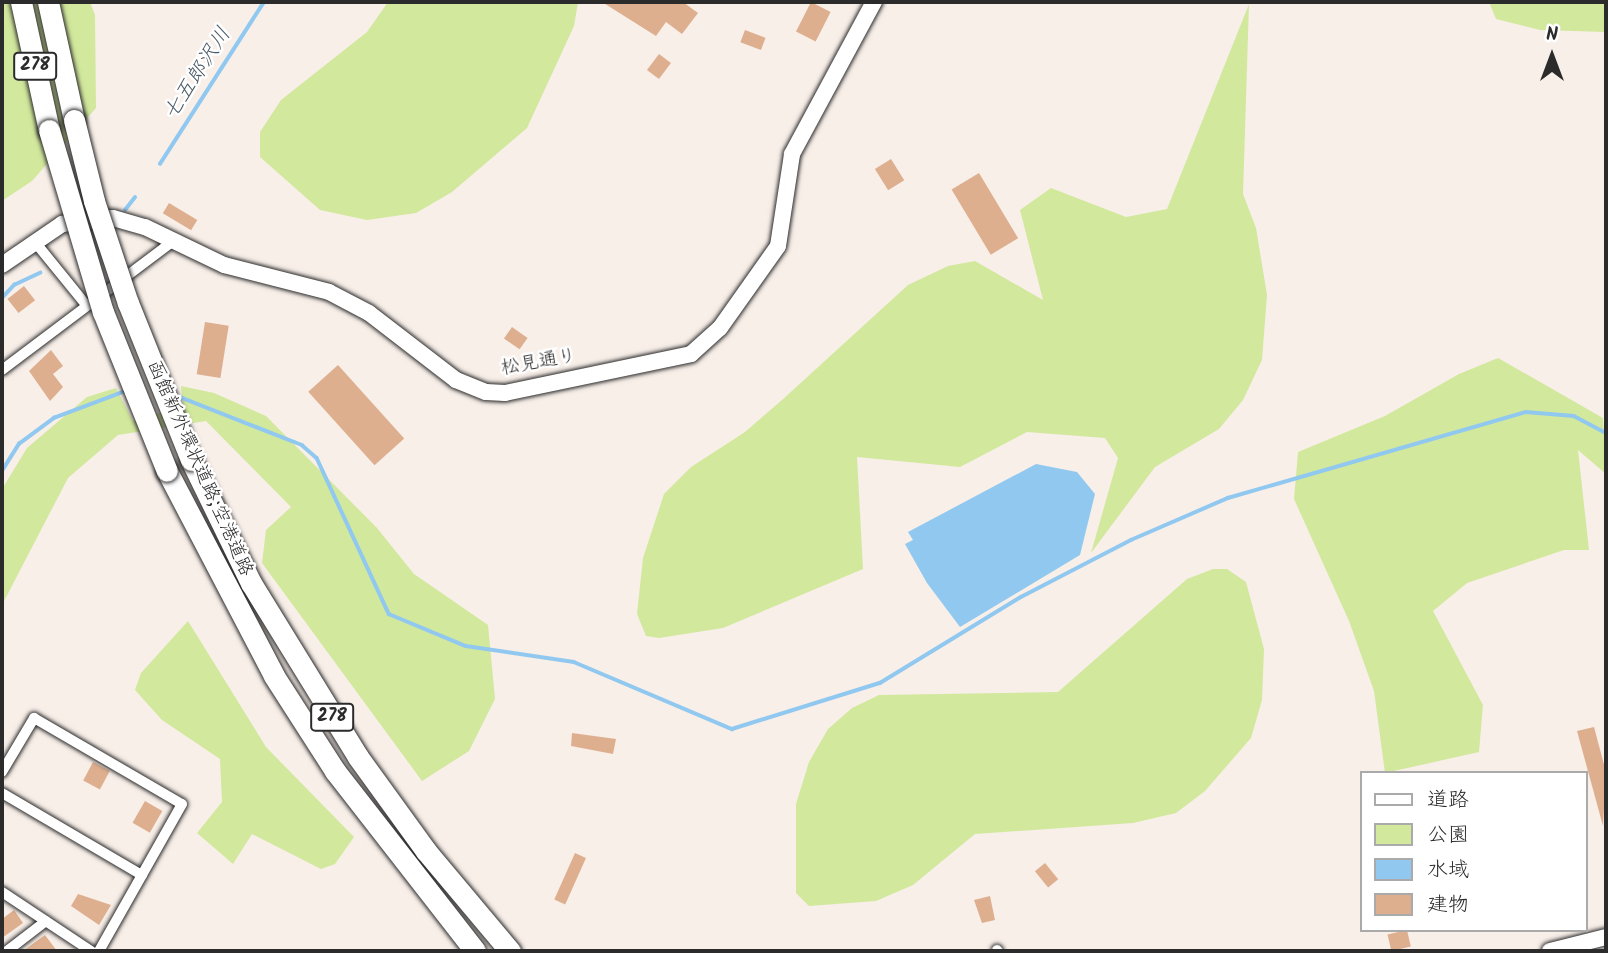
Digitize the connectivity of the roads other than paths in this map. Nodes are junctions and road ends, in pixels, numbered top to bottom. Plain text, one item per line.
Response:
1 (21, 2) edge
2 (48, 2) edge
3 (874, 2) edge
4 (173, 241) junction
5 (35, 242) junction
6 (2, 265) edge
7 (87, 306) junction
8 (2, 370) edge
9 (2, 772) edge
10 (2, 793) edge
11 (142, 875) junction
12 (2, 892) edge
13 (46, 921) junction
14 (1606, 937) edge
15 (7, 951) edge
16 (91, 951) edge
17 (99, 951) edge
18 (475, 951) edge
19 (510, 951) edge
20 (1550, 951) edge

1 - 18 highway, 函館新外環状道路;空港道路 / 278, bridge
2 - 19 highway, 函館新外環状道路;空港道路 / 278, bridge
3 - 4 street, 松見通り
4 - 5 street, 松見通り
4 - 7 street
5 - 6 street, 松見通り
5 - 7 street
7 - 8 street
9 - 11 street
10 - 11 street
11 - 17 street
12 - 13 street
13 - 15 street
13 - 16 street
14 - 20 street

